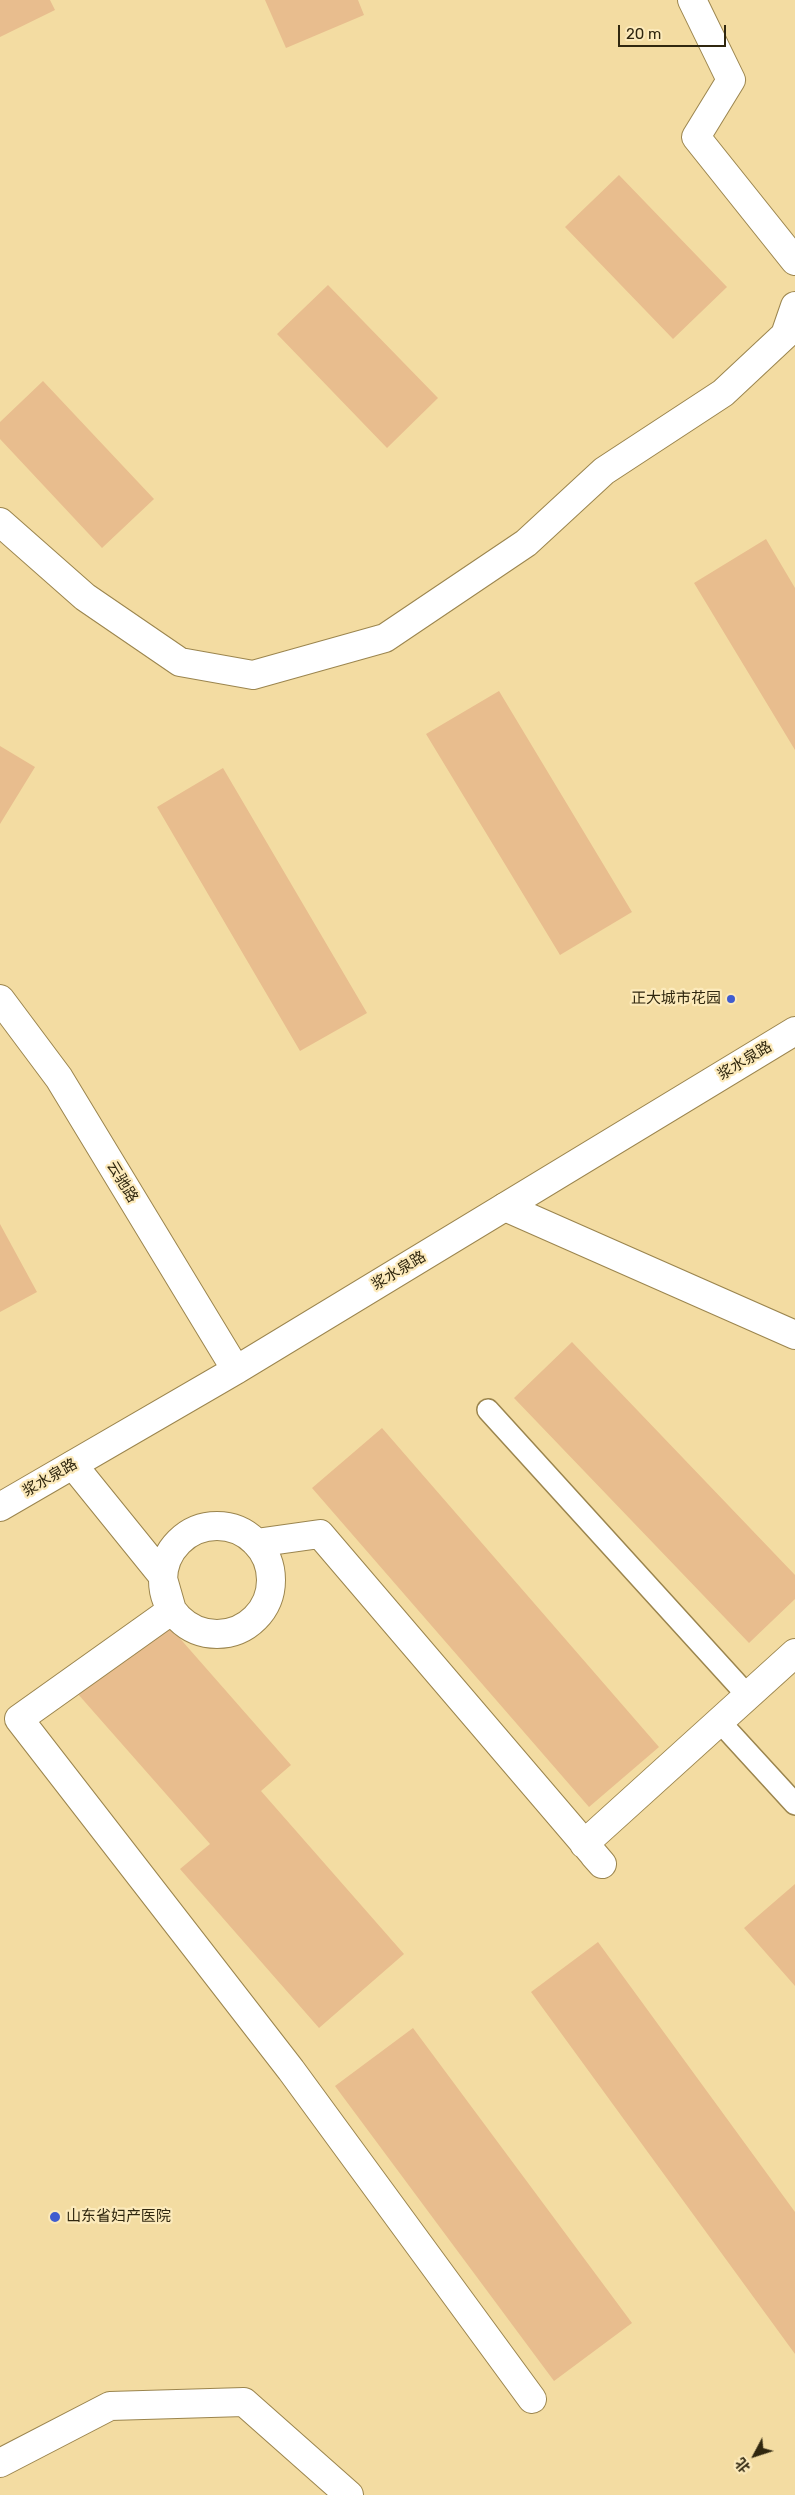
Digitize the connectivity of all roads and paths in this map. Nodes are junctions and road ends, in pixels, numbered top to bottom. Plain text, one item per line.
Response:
1 (692, 0) edge
2 (795, 261) edge
3 (795, 306) edge
4 (0, 522) edge
5 (0, 1000) edge
6 (795, 1031) edge
7 (505, 1207) junction
8 (795, 1335) edge
9 (236, 1370) junction
10 (488, 1410) dead end
11 (73, 1465) junction
12 (0, 1507) edge
13 (256, 1543) junction
14 (162, 1575) junction
15 (172, 1610) junction
16 (795, 1653) edge
17 (748, 1696) junction
18 (720, 1722) junction
19 (795, 1804) edge
20 (532, 2399) dead end
21 (0, 2464) edge
22 (349, 2495) edge

1 - 2 street
3 - 4 street
5 - 9 street, 云驰路
6 - 7 street, 浆水泉路
7 - 8 street
7 - 9 street, 浆水泉路
9 - 11 street, 浆水泉路
10 - 17 lane
11 - 12 street, 浆水泉路
11 - 14 street
13 - 14 street
13 - 15 street
13 - 18 street
14 - 15 street
15 - 20 street
16 - 17 street
17 - 18 street
18 - 19 lane
21 - 22 street

